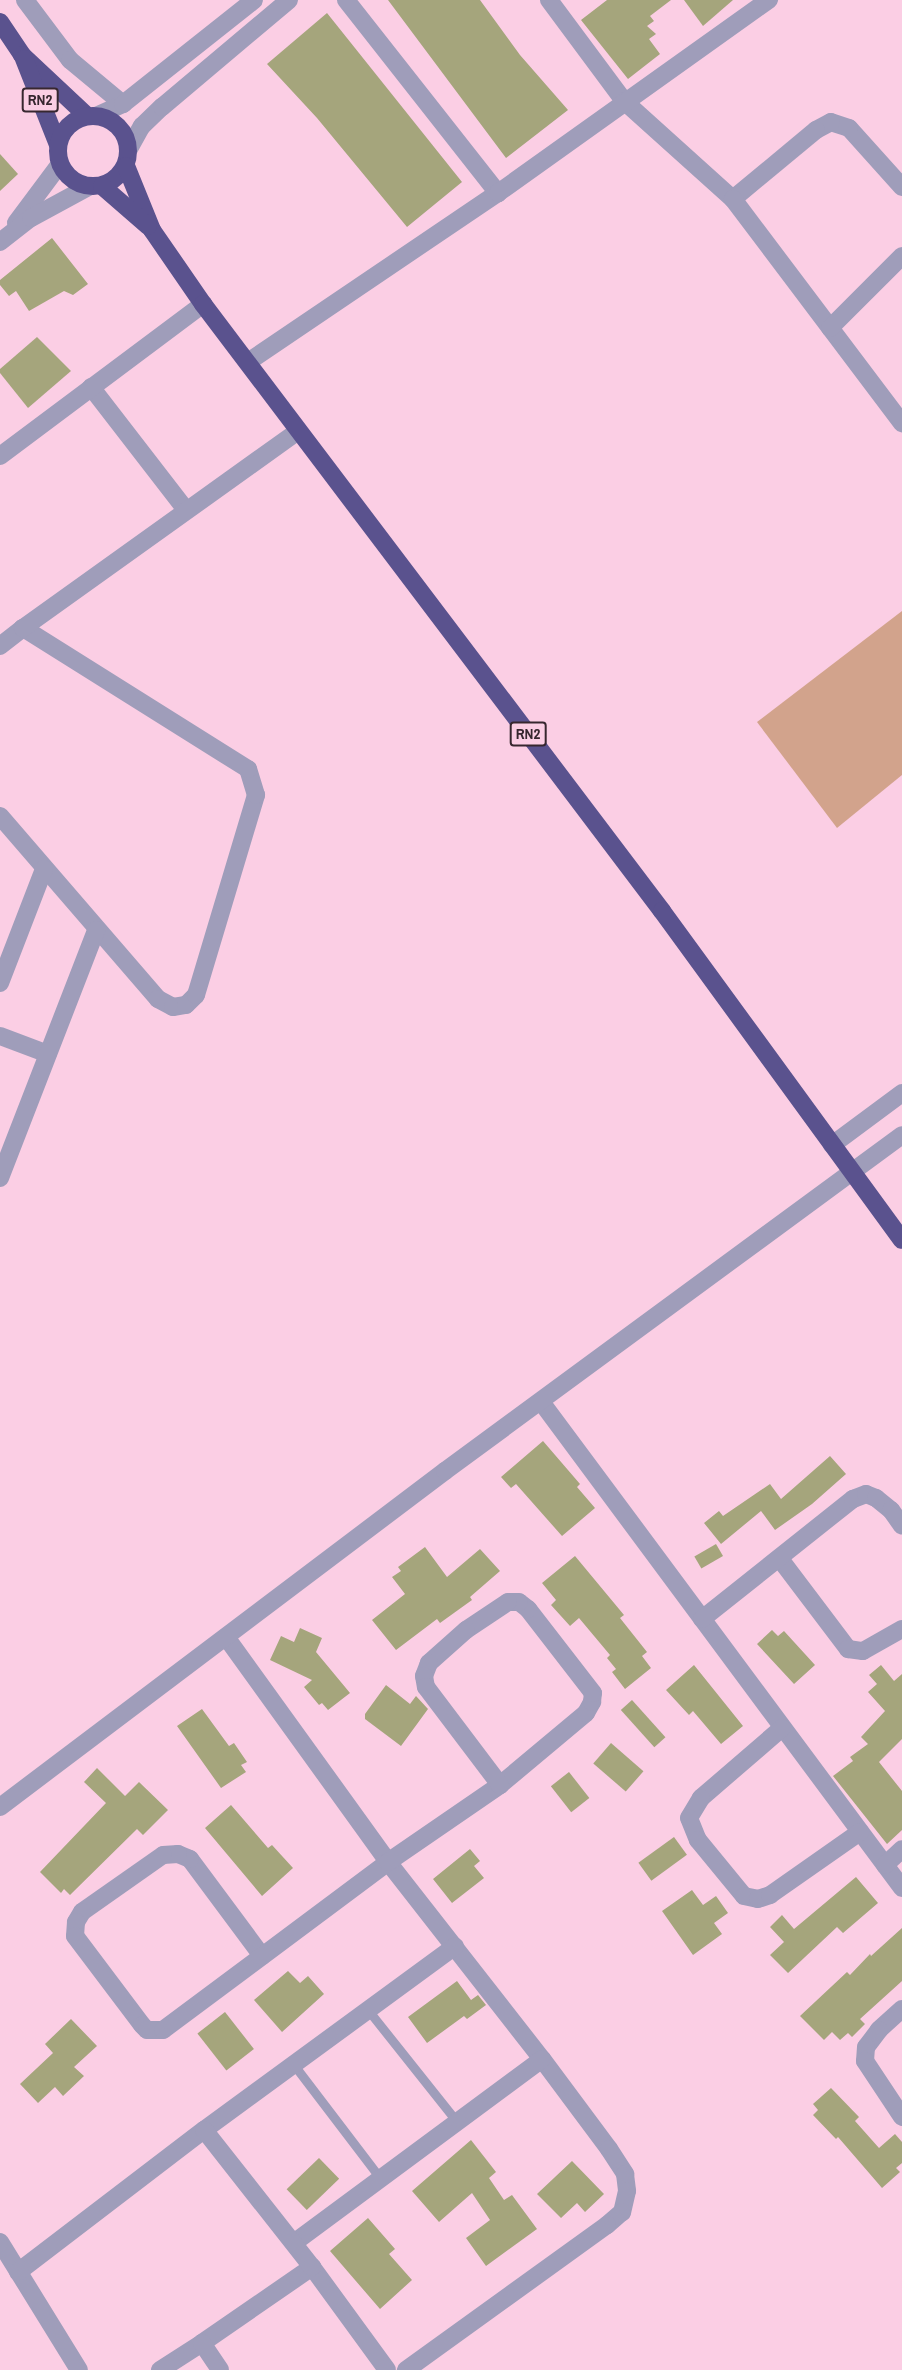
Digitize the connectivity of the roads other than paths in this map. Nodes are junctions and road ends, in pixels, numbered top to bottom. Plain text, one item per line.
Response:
1 (25, 0) edge
2 (254, 0) edge
3 (289, 0) edge
4 (346, 0) edge
5 (769, 0) edge
6 (558, 3) edge
7 (0, 22) edge
8 (22, 55) junction
9 (624, 100) junction
10 (123, 104) junction
11 (92, 116) junction
12 (58, 145) junction
13 (128, 157) junction
14 (60, 164) junction
15 (95, 186) junction
16 (902, 187) edge
17 (498, 193) junction
18 (733, 199) junction
19 (152, 230) junction
20 (1, 242) edge
21 (902, 256) edge
22 (203, 304) junction
23 (830, 328) junction
24 (248, 362) junction
25 (91, 387) junction
26 (902, 423) edge
27 (298, 431) junction
28 (0, 456) edge
29 (186, 510) junction
30 (23, 628) junction
31 (0, 646) edge
32 (0, 816) edge
33 (45, 869) junction
34 (96, 930) junction
35 (0, 983) edge
36 (0, 1036) edge
37 (48, 1054) junction
38 (902, 1093) edge
39 (902, 1135) edge
40 (832, 1145) junction
41 (851, 1173) junction
42 (0, 1178) edge
43 (902, 1240) edge
44 (542, 1402) junction
45 (902, 1526) edge
46 (780, 1559) junction
47 (702, 1619) junction
48 (902, 1629) edge
49 (226, 1637) junction
50 (782, 1728) junction
51 (500, 1785) junction
52 (0, 1807) edge
53 (860, 1832) junction
54 (902, 1849) edge
55 (387, 1862) junction
56 (885, 1865) junction
57 (902, 1888) edge
58 (455, 1946) junction
59 (262, 1956) junction
60 (902, 2009) edge
61 (368, 2010) junction
62 (542, 2059) junction
63 (294, 2065) junction
64 (902, 2117) edge
65 (457, 2122) junction
66 (204, 2130) junction
67 (381, 2179) junction
68 (0, 2242) edge
69 (295, 2242) junction
70 (312, 2267) junction
71 (18, 2272) junction
72 (202, 2343) junction
73 (79, 2370) edge
74 (160, 2370) edge
75 (220, 2370) edge
76 (387, 2370) edge
77 (406, 2370) edge

1 - 10 street
2 - 10 street
3 - 13 street
4 - 17 street
5 - 9 street
6 - 9 street
7 - 8 highway, RN2
8 - 11 highway, RN2
8 - 12 highway, RN2
9 - 17 street
9 - 18 street
10 - 11 street
11 - 12 highway, RN2
11 - 13 highway, RN2
12 - 14 highway, RN2
13 - 15 highway
13 - 19 highway, RN2
14 - 15 highway, RN2
14 - 20 street
15 - 19 highway, RN2
15 - 20 street
16 - 18 street
17 - 24 street
18 - 23 street
19 - 22 highway, RN2
21 - 23 street
22 - 24 highway, RN2
22 - 25 street
23 - 26 street
24 - 27 highway, RN2
25 - 28 street
25 - 29 street
27 - 29 street
27 - 40 highway, RN2
29 - 30 street
30 - 31 street
30 - 34 street
32 - 33 street
33 - 34 street
33 - 35 street
34 - 37 street
36 - 37 street
37 - 42 street
38 - 40 street
39 - 41 street
40 - 41 highway, RN2
41 - 43 highway, RN2
41 - 44 street
44 - 47 street
44 - 49 street
45 - 46 street
46 - 47 street
46 - 48 street
47 - 50 street
49 - 52 street
49 - 55 street
50 - 53 street
50 - 53 street
51 - 51 street
51 - 55 street
53 - 56 street
54 - 56 street
55 - 58 street
55 - 59 street
56 - 57 street
58 - 61 street
58 - 62 street
59 - 59 street
60 - 64 street
61 - 63 street
61 - 65 lane
62 - 65 street
62 - 77 street
63 - 66 street
63 - 67 lane
65 - 67 street
66 - 69 street
66 - 71 street
67 - 69 street
68 - 71 street
69 - 70 street
70 - 72 street
70 - 76 street
71 - 73 street
72 - 74 street
72 - 75 street

